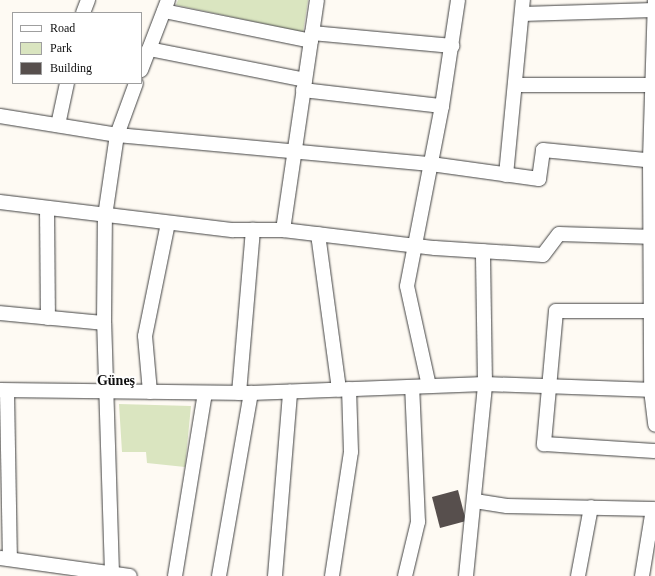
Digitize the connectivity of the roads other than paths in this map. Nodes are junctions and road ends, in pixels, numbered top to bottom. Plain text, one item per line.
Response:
1 (88, 0) edge
2 (316, 0) edge
3 (458, 0) edge
4 (166, 5) edge
5 (523, 7) edge
6 (654, 11) edge
7 (83, 12) edge
8 (311, 37) junction
9 (452, 46) junction
10 (149, 49) junction
11 (142, 67) edge
12 (67, 84) edge
13 (136, 84) edge
14 (304, 85) junction
15 (515, 85) junction
16 (654, 85) edge
17 (442, 106) junction
18 (0, 116) edge
19 (58, 125) junction
20 (117, 135) junction
21 (294, 153) junction
22 (653, 161) edge
23 (431, 164) junction
24 (506, 175) junction
25 (0, 202) edge
26 (47, 208) junction
27 (105, 216) junction
28 (168, 223) junction
29 (253, 230) junction
30 (283, 230) junction
31 (318, 234) junction
32 (653, 237) edge
33 (414, 245) junction
34 (483, 251) junction
35 (653, 311) edge
36 (0, 313) edge
37 (48, 318) junction
38 (104, 323) junction
39 (485, 384) junction
40 (429, 386) junction
41 (550, 386) junction
42 (412, 387) junction
43 (344, 390) junction
44 (653, 390) edge
45 (4, 391) edge
46 (109, 392) junction
47 (150, 392) junction
48 (290, 392) junction
49 (205, 393) junction
50 (245, 393) junction
51 (655, 425) edge
52 (655, 451) edge
53 (475, 501) junction
54 (591, 508) junction
55 (5, 558) edge
56 (112, 574) junction
57 (130, 576) edge
58 (175, 576) edge
59 (219, 576) edge
60 (275, 576) edge
61 (332, 576) edge
62 (405, 576) edge
63 (466, 576) edge
64 (578, 576) edge
65 (642, 576) edge

1 - 7 street
2 - 8 street
3 - 9 street
4 - 8 street
4 - 10 street
5 - 6 street
5 - 15 street
6 - 16 street
8 - 9 street
8 - 14 street
9 - 17 street
10 - 11 street
10 - 14 street
12 - 19 street
13 - 20 street
14 - 17 street
14 - 21 street
15 - 16 street
15 - 24 street
16 - 22 street
17 - 23 street
18 - 19 street
19 - 20 street
20 - 21 street
20 - 27 street
21 - 23 street
21 - 30 street
22 - 24 street
22 - 32 street
23 - 24 street
23 - 33 street
25 - 26 street
26 - 27 street
26 - 37 street
27 - 28 street
27 - 38 street
28 - 29 street
28 - 47 street
29 - 30 street
29 - 50 street
30 - 31 street
31 - 33 street
31 - 43 street
32 - 34 street
32 - 35 street
33 - 34 street
33 - 40 street
34 - 39 street
35 - 41 street
35 - 44 street
36 - 37 street
37 - 38 street
38 - 46 street
39 - 40 street
39 - 41 street
39 - 53 street
40 - 42 street
41 - 44 street
41 - 52 street
42 - 43 street
42 - 62 street
43 - 48 street
43 - 61 street
44 - 51 street
45 - 46 street
45 - 55 street
46 - 47 street
46 - 56 street
47 - 49 street
48 - 50 street
48 - 60 street
49 - 50 street
49 - 58 street
50 - 59 street
53 - 54 street
53 - 63 street
54 - 64 street
54 - 65 street
55 - 56 street
56 - 57 street

